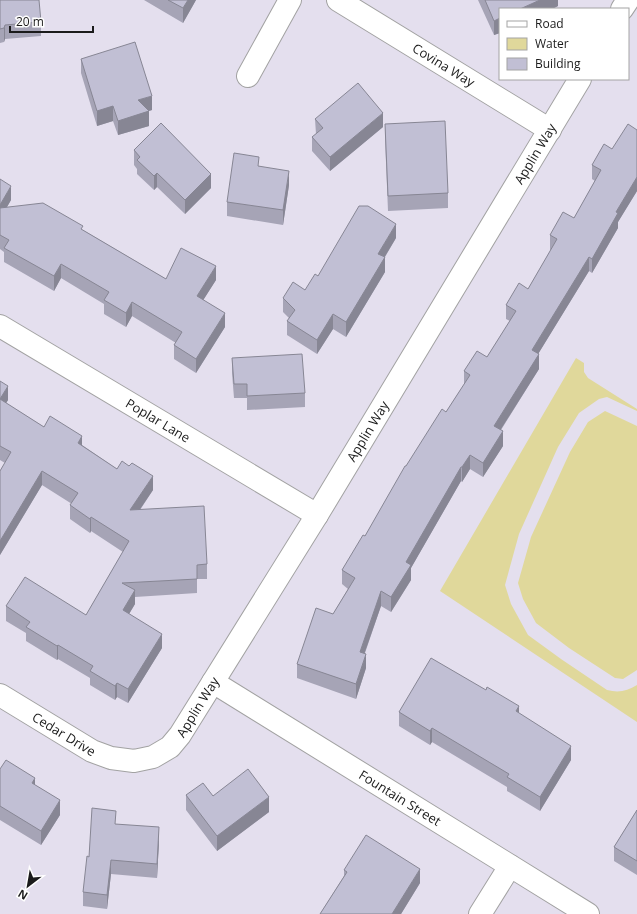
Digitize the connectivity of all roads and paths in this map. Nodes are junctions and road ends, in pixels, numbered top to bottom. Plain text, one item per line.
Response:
1 (290, 0) edge
2 (338, 0) edge
3 (248, 76) dead end
4 (579, 80) edge
5 (550, 130) junction
6 (0, 326) edge
7 (317, 515) junction
8 (213, 682) junction
9 (0, 695) edge
10 (134, 761) joint
11 (510, 866) junction
12 (480, 914) edge
13 (588, 914) edge

1 - 3 street
2 - 5 street, Covina Way
4 - 5 street, Applin Way
5 - 7 street, Applin Way
6 - 7 street, Poplar Lane
7 - 8 street, Applin Way
8 - 10 street, Applin Way
8 - 11 street, Fountain Street
9 - 10 street, Cedar Drive
11 - 12 street
11 - 13 street, Fountain Street

